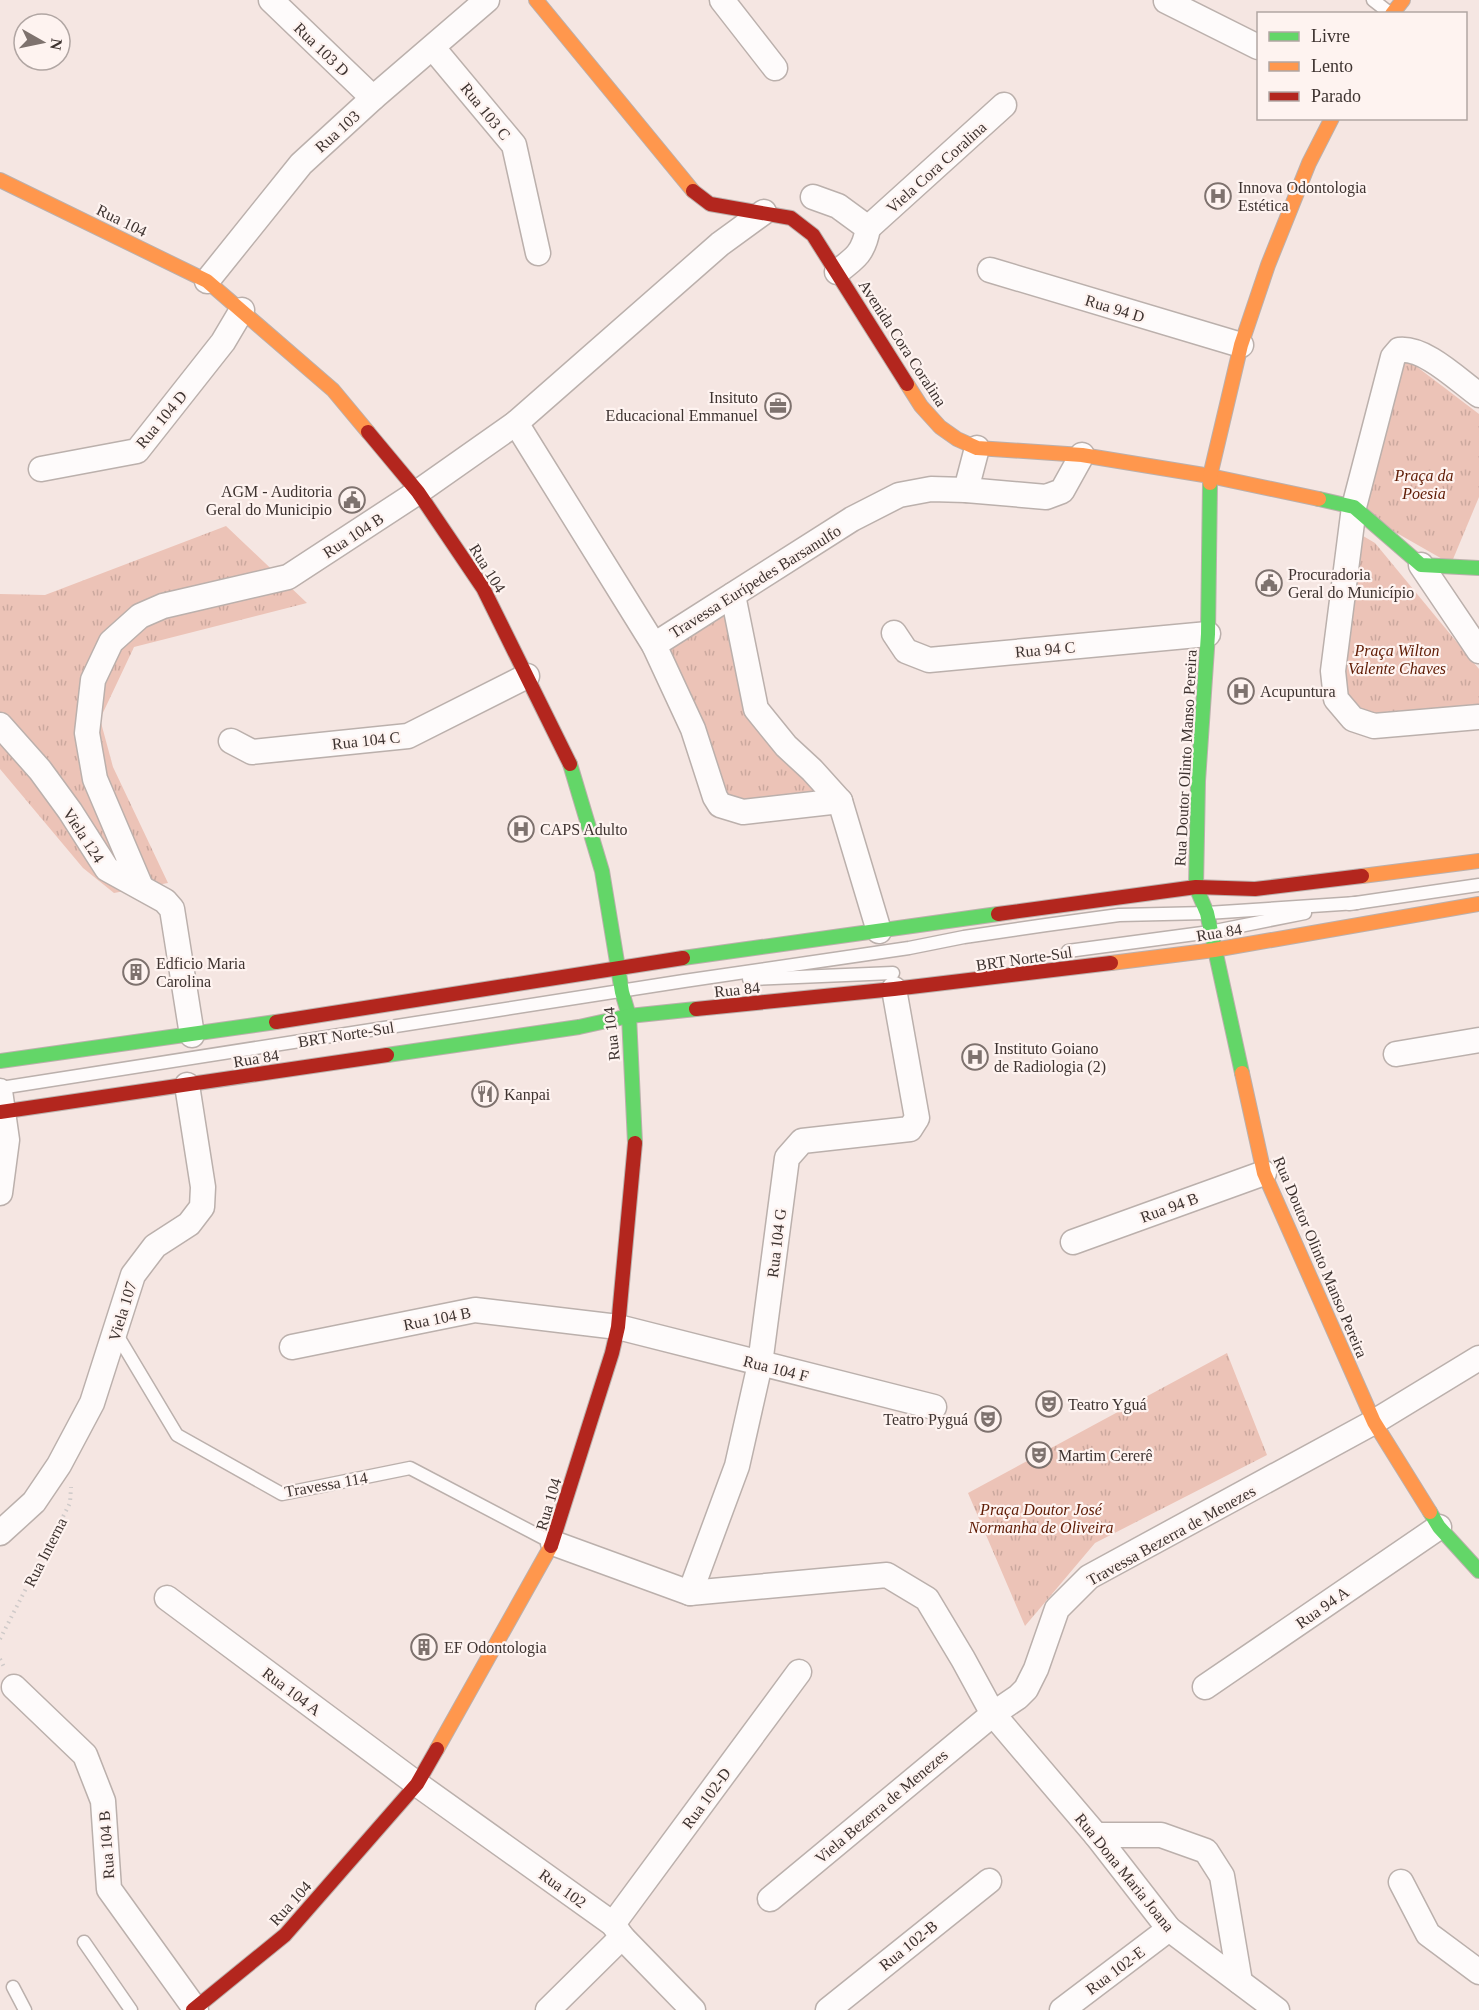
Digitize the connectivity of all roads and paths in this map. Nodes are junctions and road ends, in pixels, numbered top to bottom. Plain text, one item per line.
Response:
1 (272, 0) edge
2 (487, 0) edge
3 (536, 0) edge
4 (722, 0) edge
5 (1373, 0) edge
6 (1403, 0) edge
7 (1166, 1) edge
8 (1388, 12) edge
9 (1393, 12) edge
10 (1257, 46) edge
11 (433, 48) junction
12 (775, 68) dead end
13 (373, 98) junction
14 (1004, 105) dead end
15 (1331, 120) edge
16 (0, 180) edge
17 (813, 197) dead end
18 (764, 212) junction
19 (868, 228) junction
20 (538, 253) dead end
21 (990, 270) dead end
22 (837, 272) junction
23 (207, 280) junction
24 (242, 310) junction
25 (1241, 345) junction
26 (1479, 395) edge
27 (516, 423) junction
28 (976, 448) junction
29 (1082, 455) junction
30 (41, 469) dead end
31 (1210, 476) junction
32 (966, 490) junction
33 (418, 492) junction
34 (1354, 507) junction
35 (1420, 565) junction
36 (1479, 568) edge
37 (733, 595) junction
38 (894, 633) dead end
39 (1208, 634) junction
40 (654, 645) junction
41 (1479, 651) edge
42 (527, 676) junction
43 (1479, 717) edge
44 (0, 725) edge
45 (231, 741) dead end
46 (840, 801) junction
47 (1479, 861) edge
48 (1479, 885) edge
49 (141, 887) junction
50 (1196, 887) junction
51 (1357, 903) junction
52 (1479, 904) edge
53 (1207, 913) junction
54 (879, 931) junction
55 (1210, 932) junction
56 (1214, 950) junction
57 (1060, 952) dead end
58 (618, 967) junction
59 (686, 981) junction
60 (898, 981) junction
61 (622, 992) junction
62 (629, 1016) junction
63 (192, 1035) junction
64 (1479, 1040) edge
65 (1396, 1054) dead end
66 (0, 1061) edge
67 (187, 1085) junction
68 (1, 1101) edge
69 (1264, 1173) junction
70 (0, 1193) edge
71 (1073, 1242) dead end
72 (618, 1327) junction
73 (116, 1333) junction
74 (292, 1347) dead end
75 (1479, 1358) edge
76 (760, 1364) junction
77 (934, 1407) dead end
78 (1374, 1422) junction
79 (59, 1465) junction
80 (1439, 1527) junction
81 (0, 1533) edge
82 (553, 1543) junction
83 (1479, 1571) edge
84 (690, 1593) junction
85 (167, 1598) dead end
86 (0, 1639) edge
87 (799, 1672) dead end
88 (14, 1687) dead end
89 (1205, 1688) dead end
90 (993, 1714) junction
91 (417, 1784) junction
92 (1096, 1835) junction
93 (989, 1881) dead end
94 (1401, 1882) dead end
95 (770, 1899) dead end
96 (1169, 1929) junction
97 (618, 1930) junction
98 (84, 1942) dead end
99 (1479, 1972) edge
100 (1240, 1982) junction
101 (13, 1987) dead end
102 (25, 2010) edge
103 (130, 2010) edge
104 (195, 2010) edge
105 (548, 2010) edge
106 (693, 2010) edge
107 (828, 2010) edge
108 (1062, 2010) edge
109 (1277, 2010) edge

1 - 13 street, Rua 103 D
2 - 11 street, Rua 103
3 - 18 main road, Avenida Cora Coralina
4 - 12 street
5 - 8 lane
6 - 9 main road
7 - 10 street
11 - 13 street, Rua 103
11 - 20 street, Rua 103 C
13 - 23 street, Rua 103
14 - 19 street, Viela Cora Coralina
15 - 25 main road, Rua Doutor Olinto Manso Pereira
16 - 23 main road, Rua 104
17 - 19 street
18 - 22 main road, Avenida Cora Coralina
18 - 27 street
19 - 22 street, Viela Cora Coralina
21 - 25 street, Rua 94 D
22 - 28 main road, Avenida Cora Coralina
23 - 24 main road, Rua 104
24 - 30 street, Rua 104 D
24 - 33 main road, Rua 104
25 - 31 main road, Rua Doutor Olinto Manso Pereira
26 - 34 street
27 - 33 street
27 - 40 street, Travessa Eurípedes Barsanulfo
28 - 29 main road, Avenida Cora Coralina
28 - 32 street
29 - 31 main road, Avenida Cora Coralina
29 - 32 street, Travessa Eurípedes Barsanulfo
31 - 34 main road, Avenida Cora Coralina
31 - 39 main road, Rua Doutor Olinto Manso Pereira
32 - 37 street, Travessa Eurípedes Barsanulfo
33 - 42 main road, Rua 104
33 - 49 street, Rua 104 B
34 - 35 main road, Avenida Cora Coralina
34 - 43 street
35 - 36 main road
35 - 41 street
37 - 40 street, Travessa Eurípedes Barsanulfo
37 - 46 street
38 - 39 street, Rua 94 C
39 - 50 main road, Rua Doutor Olinto Manso Pereira
40 - 46 street
42 - 45 street, Rua 104 C
42 - 58 main road, Rua 104
44 - 49 street, Viela 124
46 - 54 street
47 - 50 main road, Rua 84
48 - 51 lane, BRT Norte-Sul
49 - 63 street, Viela 124
50 - 53 main road, Rua Doutor Olinto Manso Pereira
50 - 54 main road, Rua 84
51 - 53 lane, BRT Norte-Sul
51 - 55 lane, BRT Norte-Sul
52 - 56 main road, Rua 84
53 - 55 main road, Rua Doutor Olinto Manso Pereira
53 - 59 lane, BRT Norte-Sul
54 - 58 main road, Rua 84
55 - 56 main road, Rua Doutor Olinto Manso Pereira
55 - 57 lane, BRT Norte-Sul
56 - 60 main road, Rua 84
56 - 69 main road, Rua Doutor Olinto Manso Pereira
58 - 61 main road, Rua 104
58 - 63 main road, Rua 84
59 - 60 lane
59 - 61 lane, BRT Norte-Sul
60 - 62 main road, Rua 84
60 - 76 street, Rua 104 G
61 - 62 main road, Rua 104
61 - 68 lane, BRT Norte-Sul
62 - 67 main road, Rua 84
62 - 72 main road, Rua 104
63 - 66 main road, Rua 84
64 - 65 street
67 - 68 main road, Rua 84
67 - 73 street, Viela 107
68 - 70 street
69 - 71 street, Rua 94 B
69 - 78 main road, Rua Doutor Olinto Manso Pereira
72 - 74 street, Rua 104 B
72 - 76 street, Rua 104 F
72 - 82 main road, Rua 104
73 - 79 street, Viela 107
73 - 82 lane, Travessa 114
75 - 78 street, Travessa Bezerra de Menezes
76 - 77 street, Rua 104 F
76 - 84 street, Rua 104 G
78 - 80 main road, Rua Doutor Olinto Manso Pereira
78 - 90 street, Travessa Bezerra de Menezes
79 - 81 street, Viela 107
79 - 86 path, Rua Interna
80 - 83 main road, Rua Doutor Olinto Manso Pereira
80 - 89 street, Rua 94 A
82 - 84 street
82 - 91 main road, Rua 104
84 - 90 street
85 - 91 street, Rua 104 A
87 - 97 street, Rua 102-D
88 - 104 street, Rua 104 B
90 - 92 street, Rua Dona Maria Joana
90 - 95 street, Viela Bezerra de Menezes
91 - 97 street, Rua 102
91 - 104 main road, Rua 104
92 - 96 street, Rua Dona Maria Joana
92 - 100 street
93 - 107 street, Rua 102-B
94 - 99 street
96 - 100 street, Rua Dona Maria Joana
96 - 108 street, Rua 102-E
97 - 105 street, Rua 102-D
97 - 106 street, Rua 102
98 - 103 lane
100 - 109 street, Rua Dona Maria Joana
101 - 102 lane

